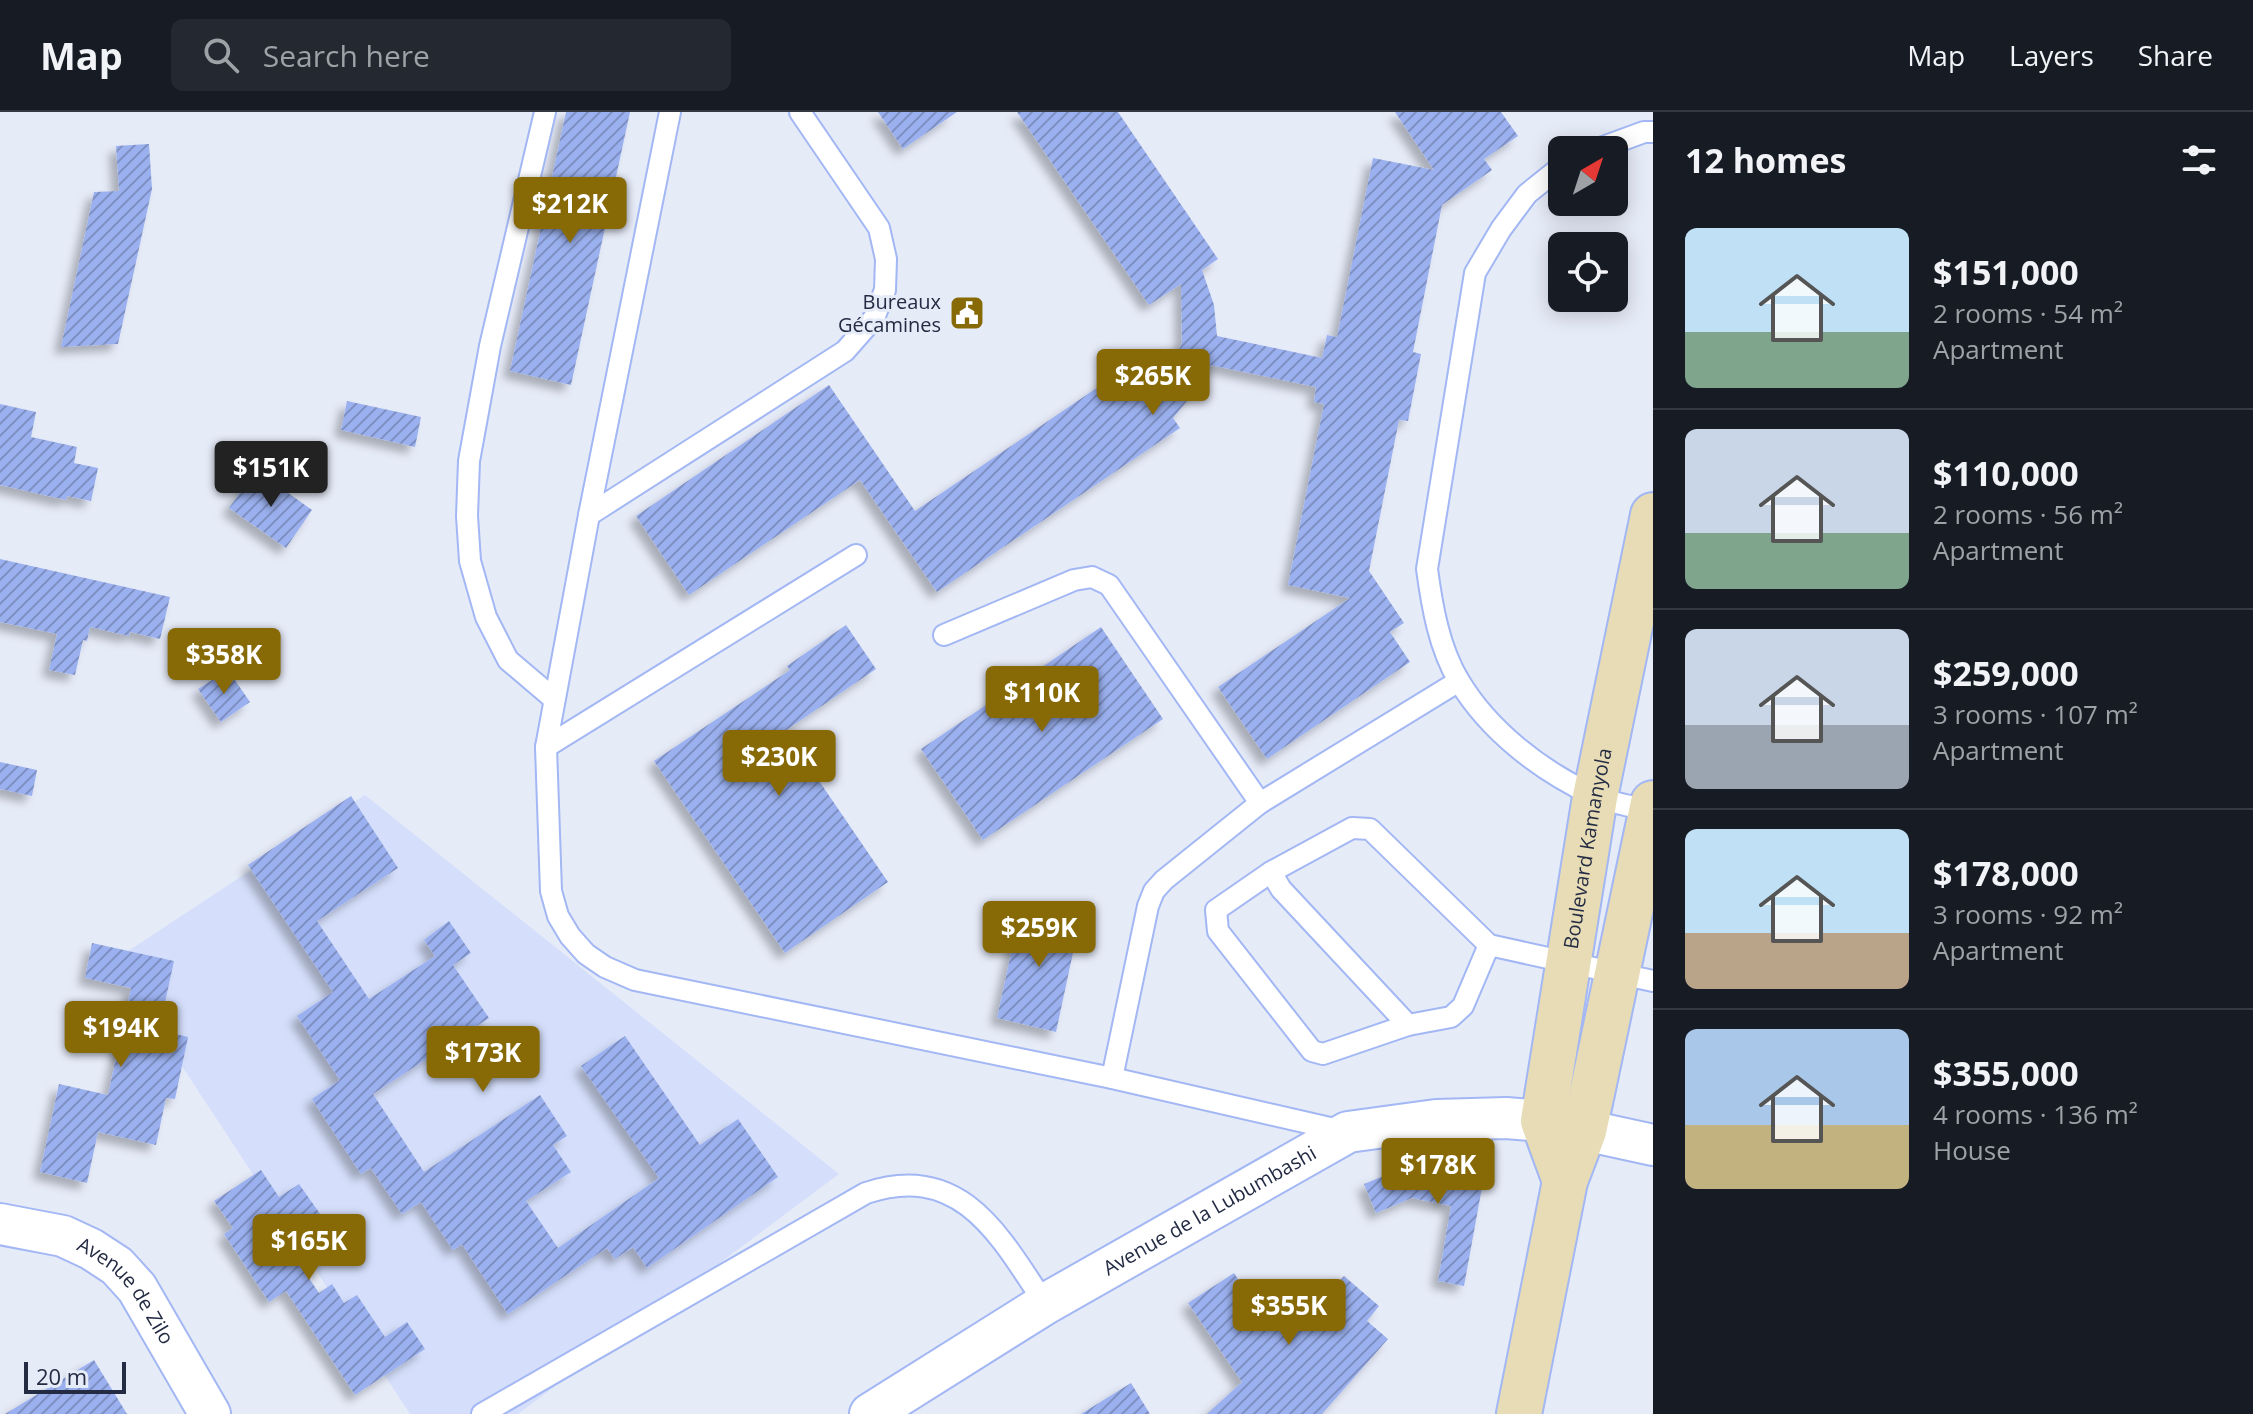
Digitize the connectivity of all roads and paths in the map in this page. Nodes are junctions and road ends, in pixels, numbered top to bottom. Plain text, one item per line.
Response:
1 (545, 112) edge
2 (670, 112) edge
3 (800, 112) edge
4 (1653, 132) edge
5 (1628, 138) edge
6 (1548, 177) edge
7 (589, 515) junction
8 (1653, 515) edge
9 (856, 555) dead end
10 (944, 635) dead end
11 (1459, 681) junction
12 (554, 699) junction
13 (546, 747) junction
14 (1595, 797) junction
15 (1260, 803) junction
16 (1652, 808) edge
17 (1271, 872) junction
18 (1489, 945) junction
19 (1568, 965) junction
20 (1636, 978) edge
21 (1408, 1025) junction
22 (1112, 1078) junction
23 (1564, 1126) junction
24 (1348, 1132) junction
25 (1653, 1145) edge
26 (0, 1224) edge
27 (1045, 1304) junction
28 (210, 1414) edge
29 (482, 1414) edge
30 (870, 1414) edge
31 (1519, 1414) edge

1 - 12 lane
2 - 7 lane
3 - 7 lane
4 - 5 lane
6 - 11 lane
7 - 12 lane
8 - 14 main road, Boulevard Kamanyola
9 - 13 lane
10 - 15 lane
11 - 14 lane
11 - 15 lane
12 - 13 lane
13 - 22 lane
14 - 16 lane
14 - 19 main road, Boulevard Kamanyola
15 - 22 lane
16 - 20 main road
17 - 18 lane
17 - 21 lane
17 - 21 lane
18 - 19 lane
18 - 21 lane
19 - 20 lane
19 - 23 main road, Boulevard Kamanyola
20 - 23 main road
22 - 24 lane
23 - 24 street, Avenue de la Lubumbashi
23 - 25 street, Avenue de la Lubumbashi
23 - 31 main road, Boulevard Kamanyola
24 - 27 street, Avenue de la Lubumbashi
26 - 28 street, Avenue de Zilo
27 - 29 lane
27 - 30 street, Avenue de la Lubumbashi

